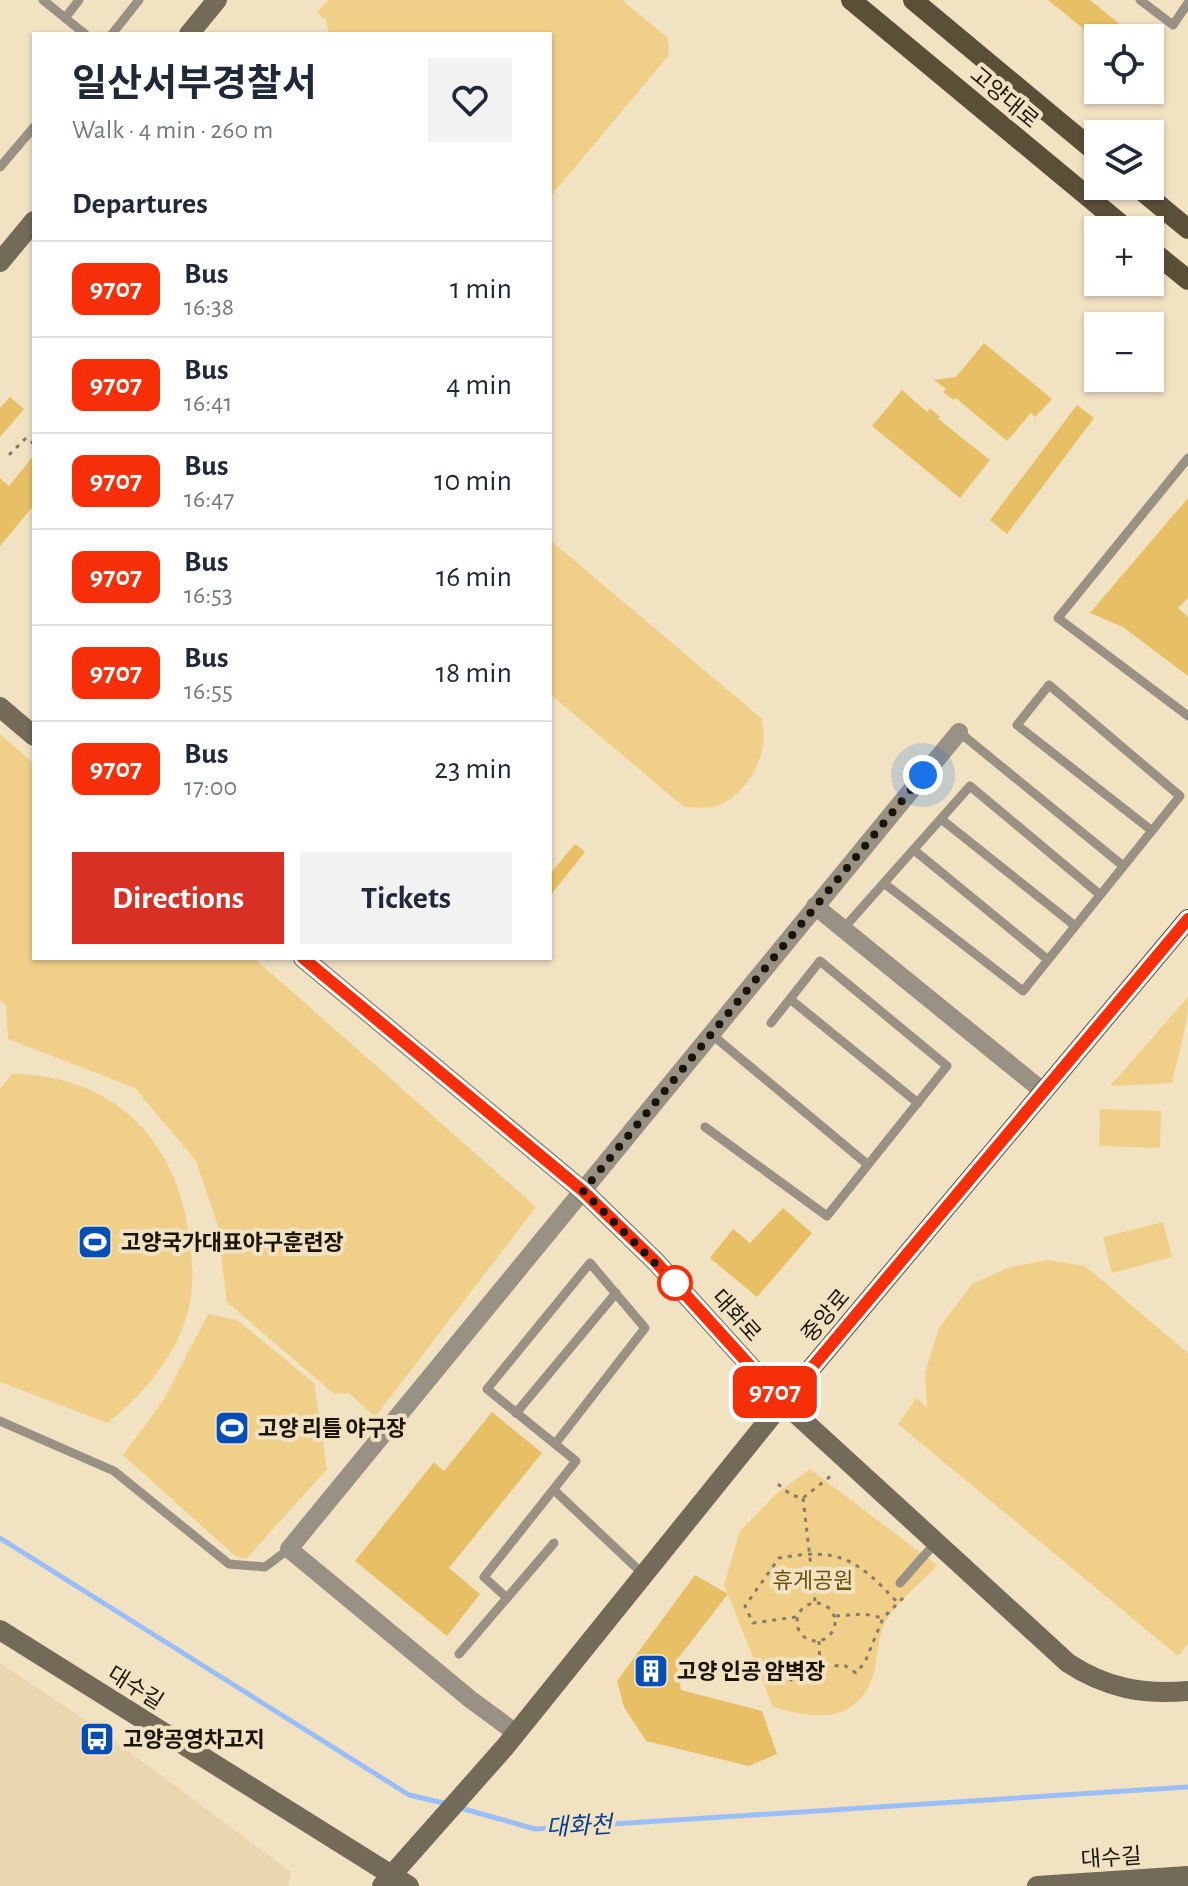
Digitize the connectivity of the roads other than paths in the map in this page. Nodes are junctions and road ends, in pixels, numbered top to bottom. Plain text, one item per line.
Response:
1 (43, 0) edge
2 (79, 0) edge
3 (139, 0) edge
4 (217, 0) edge
5 (851, 0) edge
6 (913, 0) edge
7 (1140, 0) edge
8 (1188, 3) edge
9 (65, 18) junction
10 (82, 32) edge
11 (114, 32) edge
12 (191, 32) edge
13 (32, 129) edge
14 (1084, 142) edge
15 (0, 167) edge
16 (1153, 200) edge
17 (1111, 216) edge
18 (32, 223) edge
19 (1188, 229) edge
20 (1164, 260) edge
21 (0, 262) edge
22 (1188, 280) edge
23 (1188, 458) edge
24 (0, 707) edge
25 (1188, 716) edge
26 (959, 732) joint
27 (32, 734) edge
28 (941, 819) junction
29 (1151, 830) junction
30 (914, 850) junction
31 (1122, 865) junction
32 (885, 884) junction
33 (1098, 893) junction
34 (815, 906) junction
35 (1188, 919) edge
36 (1074, 925) junction
37 (843, 929) junction
38 (1047, 959) junction
39 (305, 960) edge
40 (790, 999) junction
41 (771, 1023) dead end
42 (710, 1033) junction
43 (1044, 1092) junction
44 (918, 1103) junction
45 (705, 1127) dead end
46 (867, 1164) junction
47 (583, 1191) junction
48 (616, 1293) junction
49 (783, 1402) junction
50 (516, 1413) junction
51 (0, 1421) edge
52 (555, 1444) junction
53 (555, 1491) junction
54 (937, 1541) junction
55 (554, 1543) dead end
56 (289, 1549) junction
57 (644, 1575) junction
58 (900, 1583) dead end
59 (507, 1598) junction
60 (0, 1630) edge
61 (459, 1654) dead end
62 (1188, 1691) edge
63 (510, 1740) junction
64 (391, 1875) edge
65 (1188, 1876) edge
66 (409, 1886) edge
67 (1037, 1886) edge

1 - 9 lane
2 - 9 lane
3 - 11 lane
4 - 12 street
5 - 17 main road, 고양대로
6 - 14 main road, 고양대로
7 - 8 lane
9 - 10 lane
13 - 15 lane
16 - 19 main road
18 - 21 street
20 - 22 main road
23 - 25 lane
24 - 27 street
26 - 31 lane
26 - 34 street
28 - 30 lane
28 - 33 lane
28 - 36 lane
29 - 29 lane
29 - 31 lane
30 - 32 lane
30 - 38 lane
31 - 33 lane
32 - 37 lane
32 - 38 lane
33 - 36 lane
34 - 37 street
34 - 42 street
35 - 43 main road, 중앙로
36 - 38 lane
37 - 43 street
39 - 47 street, 대화로
40 - 41 lane
40 - 44 lane
40 - 44 lane
42 - 46 lane
42 - 47 street
43 - 49 main road, 중앙로
44 - 46 lane
45 - 46 lane
47 - 49 street, 대화로
47 - 56 street
48 - 50 lane
48 - 50 lane
48 - 52 lane
49 - 54 street, 대화로
49 - 57 street, 중앙로
50 - 52 lane
51 - 56 lane
52 - 53 lane
53 - 57 lane
53 - 59 lane
54 - 58 lane
54 - 62 street, 대화로
55 - 59 lane
56 - 63 street
57 - 63 street, 중앙로
59 - 61 lane
60 - 64 street, 대수길
63 - 64 street, 중앙로
64 - 66 street, 대수길
65 - 67 street, 대수길

